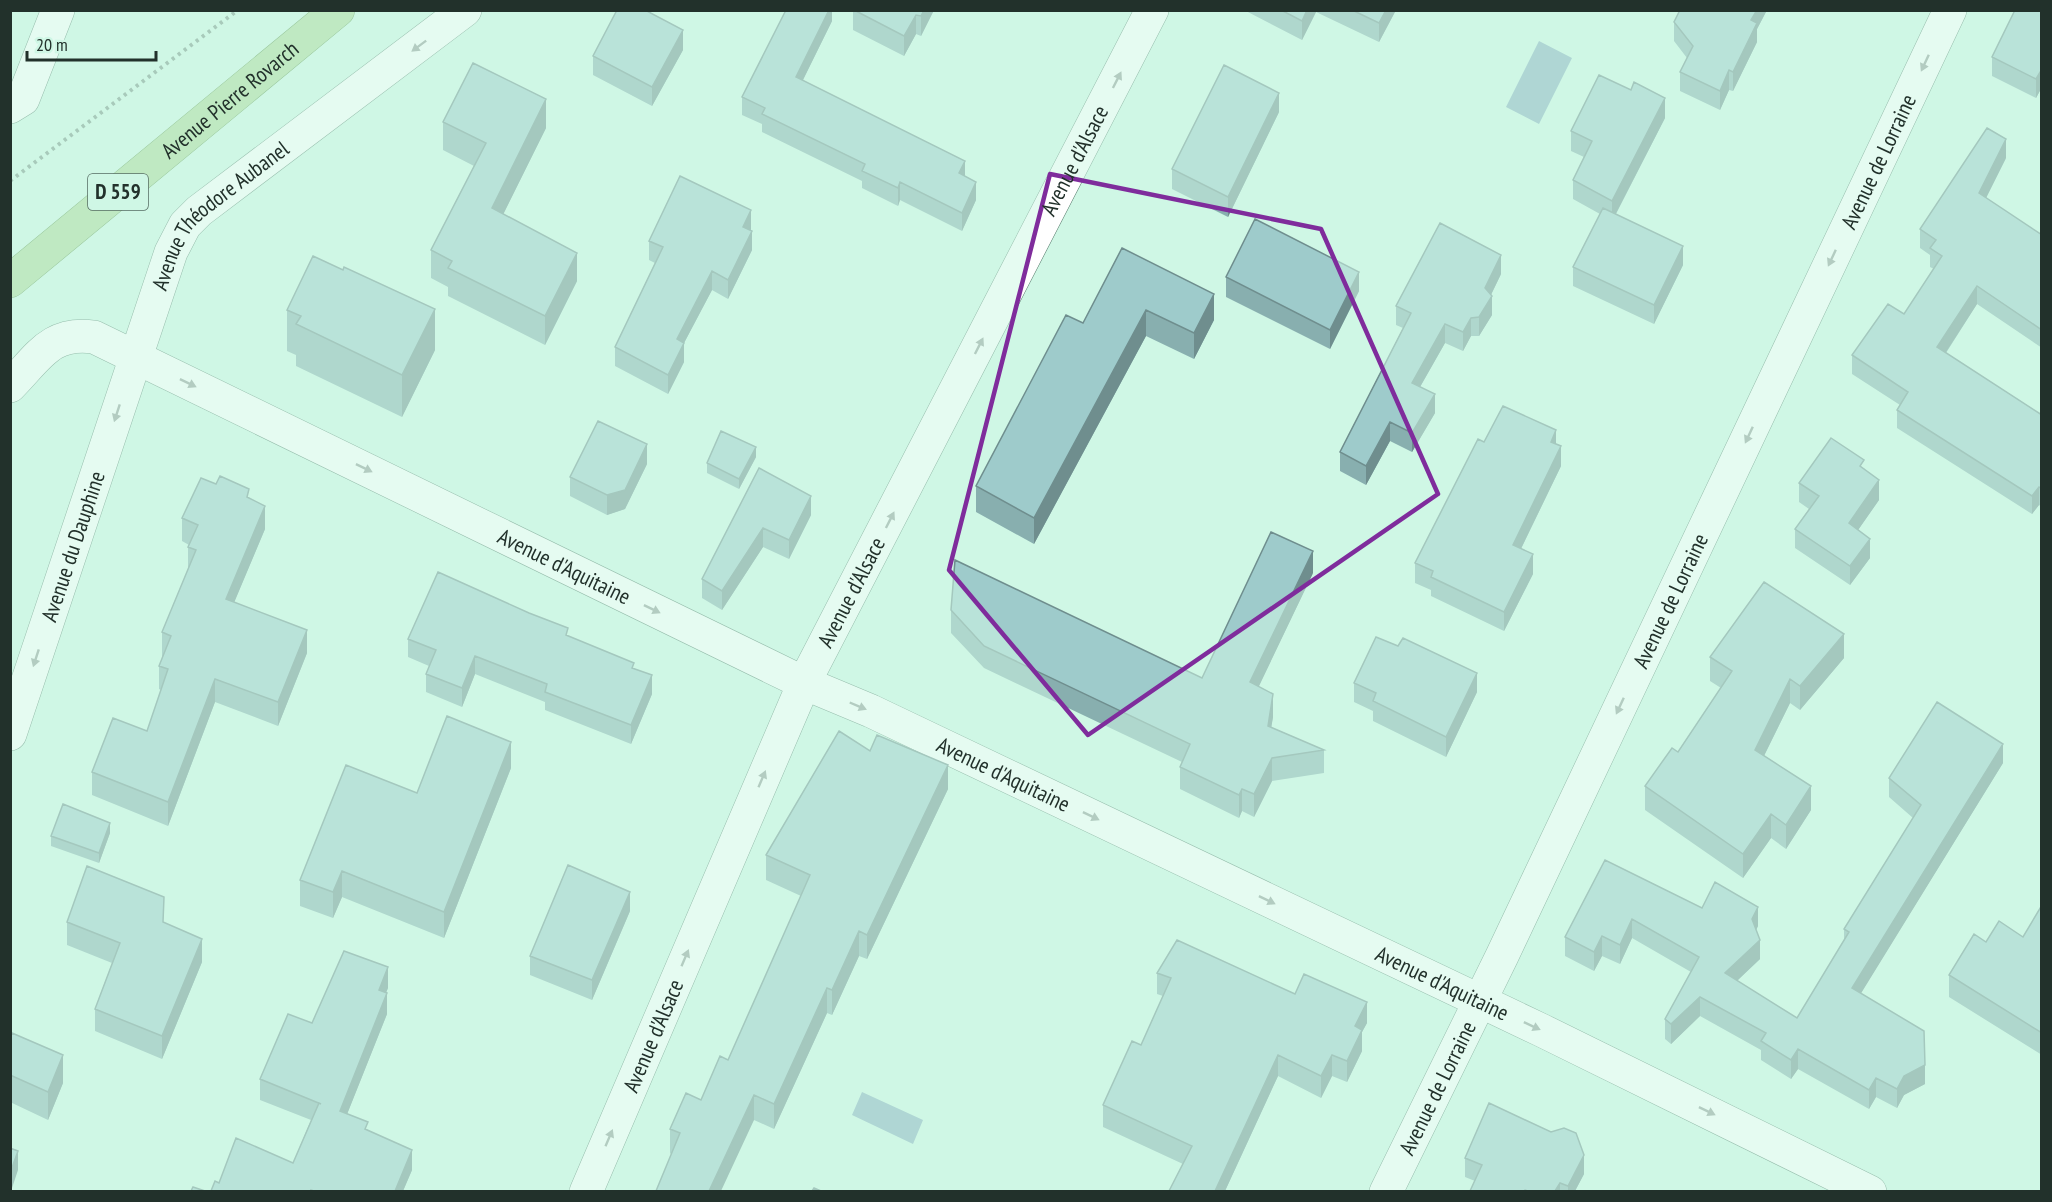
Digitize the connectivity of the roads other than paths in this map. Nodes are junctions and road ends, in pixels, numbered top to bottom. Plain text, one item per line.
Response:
1 (58, 10) edge
2 (338, 10) edge
3 (465, 10) edge
4 (1152, 10) edge
5 (1950, 10) edge
6 (10, 107) edge
7 (10, 281) edge
8 (136, 357) junction
9 (10, 386) edge
10 (804, 683) junction
11 (10, 734) edge
12 (1479, 1001) junction
13 (586, 1191) edge
14 (1386, 1191) edge
15 (1870, 1191) edge

1 - 6 street
2 - 7 main road, Avenue Pierre Rovarch / D 559
3 -> 8 street, Avenue Théodore Aubanel
10 -> 4 street, Avenue d'Alsace
5 -> 12 street, Avenue de Lorraine
8 - 9 street
8 -> 10 street, Avenue d'Aquitaine
8 -> 11 street, Avenue du Dauphine
10 -> 12 street, Avenue d'Aquitaine
13 -> 10 street, Avenue d'Alsace
12 - 14 street, Avenue de Lorraine
12 -> 15 street, Avenue d'Aquitaine

